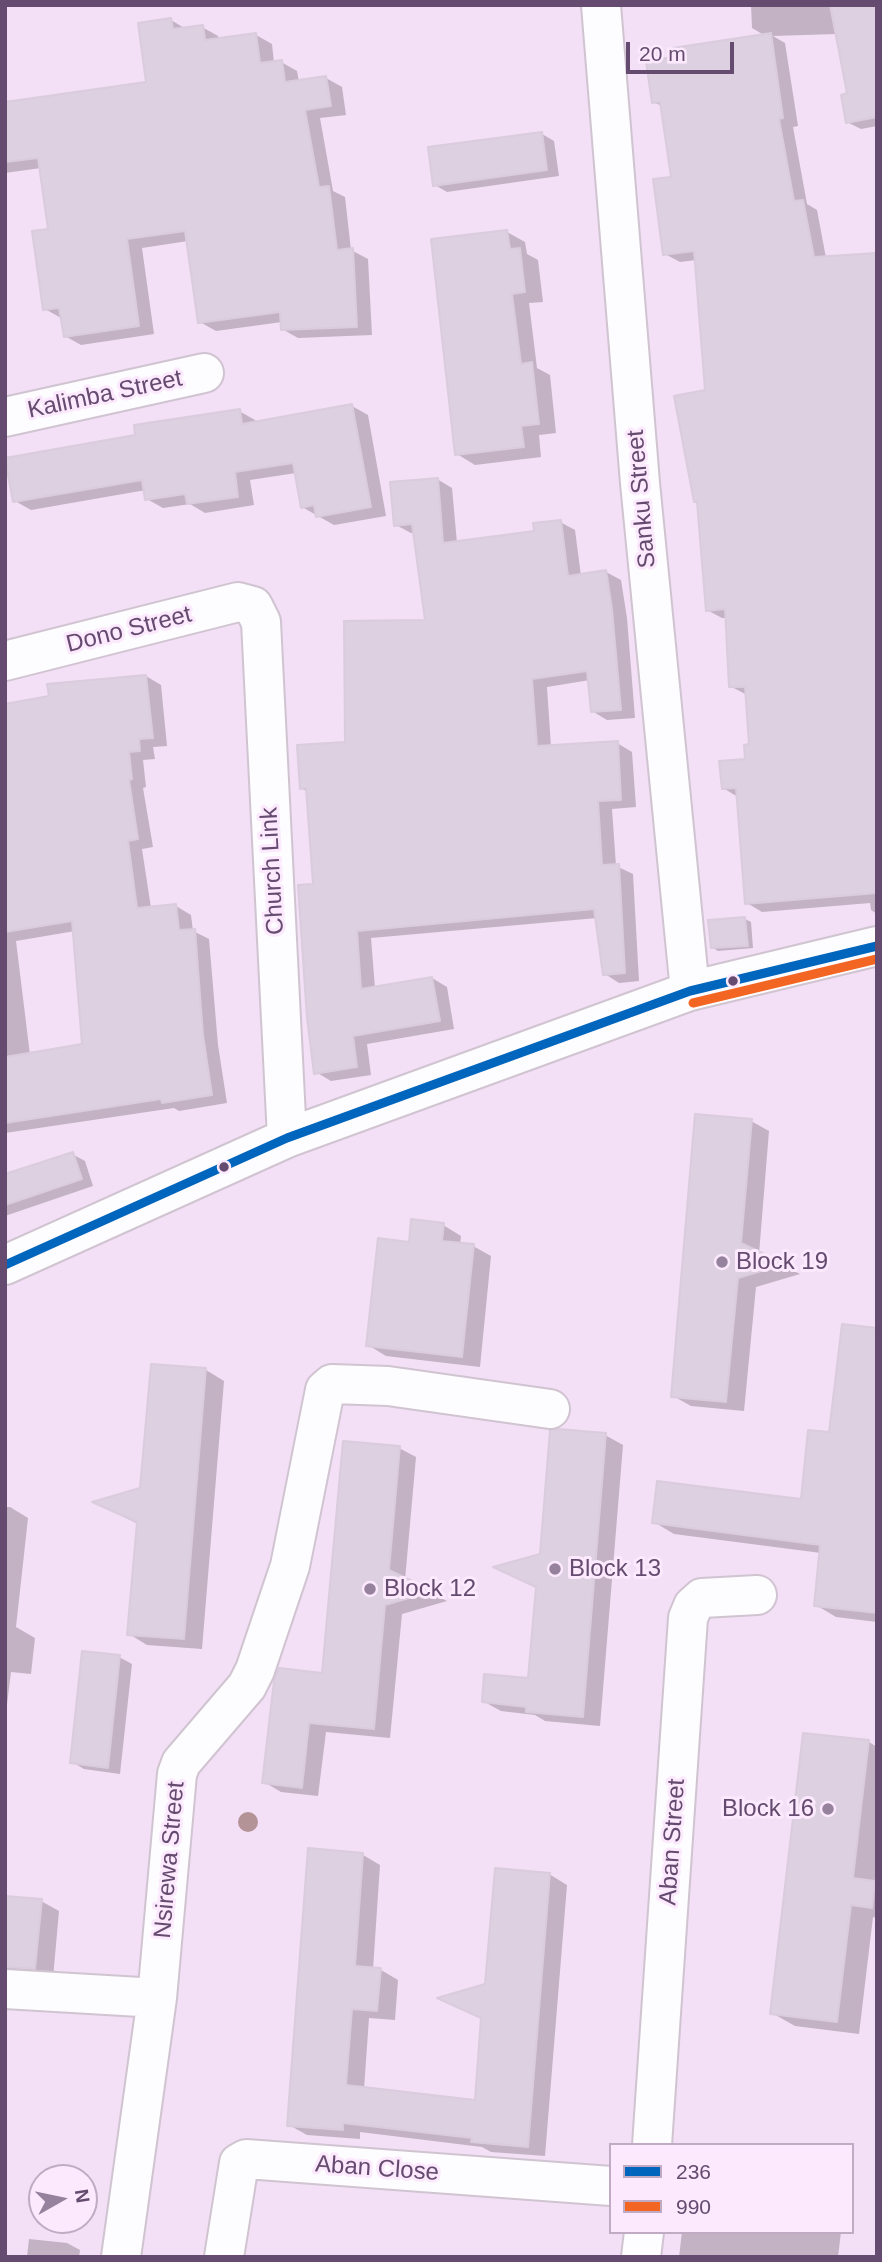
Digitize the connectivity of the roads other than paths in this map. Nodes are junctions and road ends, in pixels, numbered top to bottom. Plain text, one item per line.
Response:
1 (600, 5) edge
2 (204, 373) dead end
3 (5, 417) edge
4 (253, 606) joint
5 (5, 661) edge
6 (877, 946) edge
7 (690, 992) junction
8 (287, 1138) junction
9 (5, 1265) edge
10 (550, 1409) dead end
11 (757, 1595) dead end
12 (5, 1989) edge
13 (157, 1998) junction
14 (652, 2143) edge
15 (609, 2186) edge
16 (644, 2234) edge
17 (121, 2257) edge
18 (224, 2257) edge
19 (641, 2257) edge

1 - 7 street, Sanku Street
2 - 3 street, Kalimba Street
4 - 5 street, Dono Street
4 - 8 street, Church Link
6 - 7 street
7 - 8 street
8 - 9 street
10 - 13 street, Nsirewa Street
11 - 14 street, Aban Street
12 - 13 street
13 - 17 street, Nsirewa Street
15 - 18 street, Aban Close
16 - 19 street

